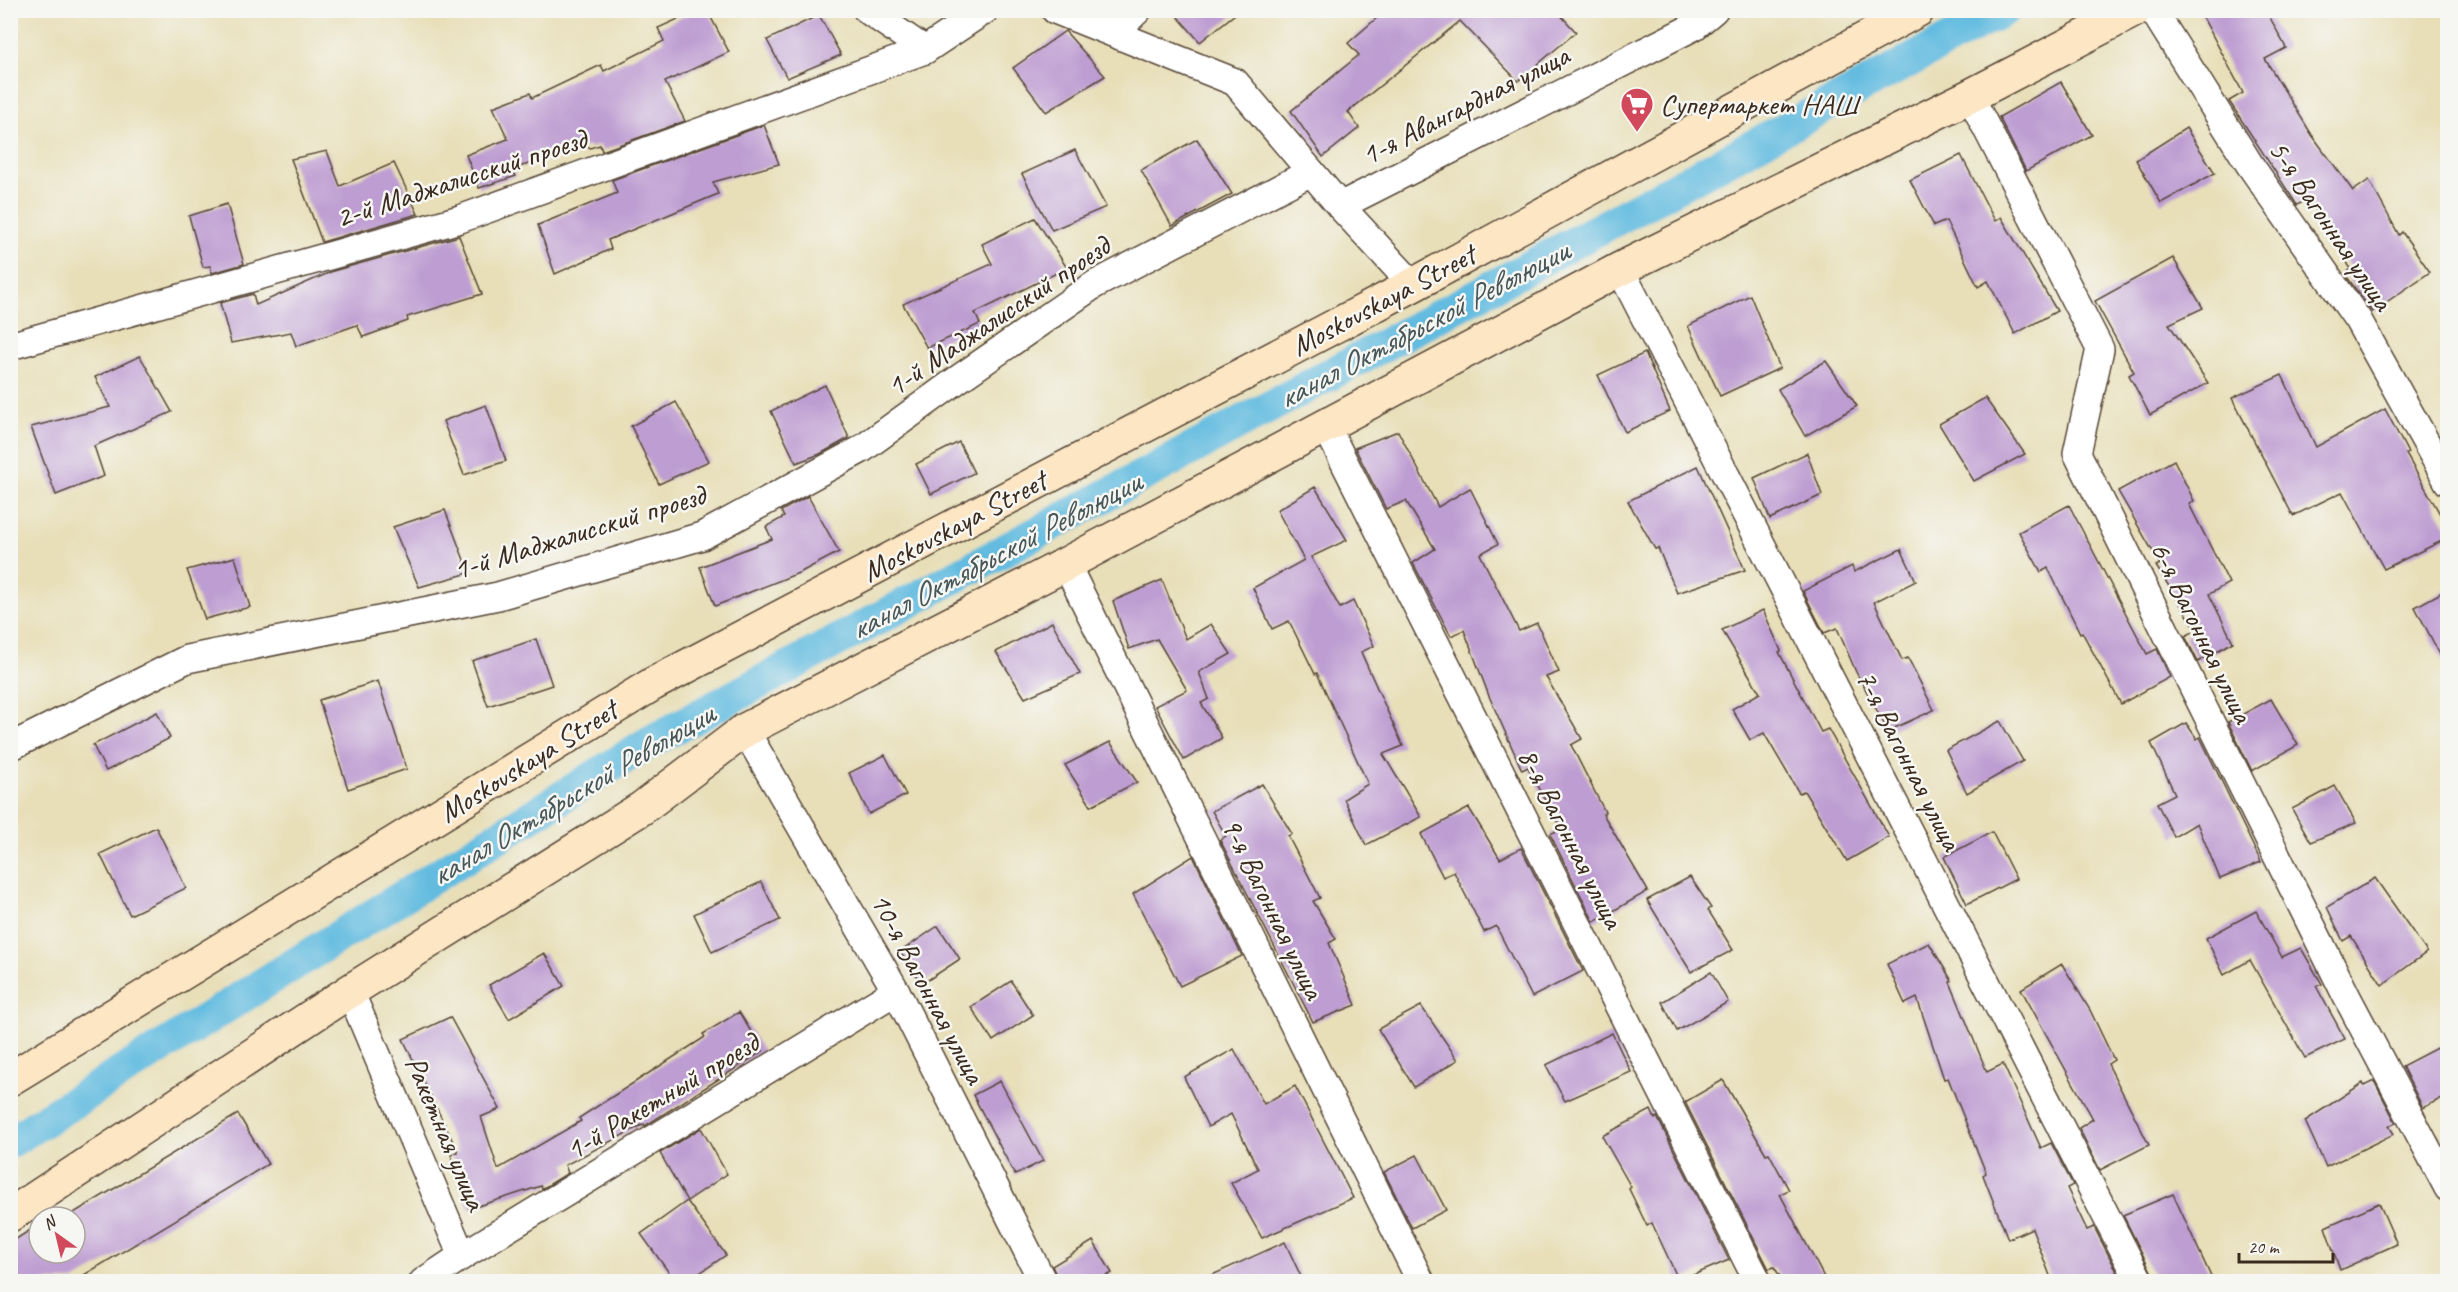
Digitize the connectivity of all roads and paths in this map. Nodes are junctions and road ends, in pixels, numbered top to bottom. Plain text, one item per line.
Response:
1 (867, 10) edge
2 (985, 10) edge
3 (1055, 10) edge
4 (1138, 10) edge
5 (1714, 10) edge
6 (1918, 10) edge
7 (2135, 10) edge
8 (2153, 10) edge
9 (1113, 33) junction
10 (925, 50) junction
11 (1970, 96) junction
12 (1311, 172) junction
13 (1340, 206) junction
14 (1620, 269) junction
15 (1413, 285) junction
16 (10, 346) edge
17 (1325, 424) junction
18 (2448, 482) edge
19 (1066, 564) junction
20 (745, 730) junction
21 (10, 747) edge
22 (350, 991) junction
23 (896, 991) junction
24 (10, 1079) edge
25 (2448, 1188) edge
26 (10, 1215) edge
27 (462, 1256) junction
28 (423, 1281) edge
29 (1043, 1281) edge
30 (1421, 1281) edge
31 (1758, 1281) edge
32 (2140, 1281) edge

1 - 10 street
2 - 10 street, 2-й Маджалисский проезд
3 - 9 street
4 - 9 street
5 - 13 street, 1-я Авангардная улица
6 - 15 main road, Moskovskaya Street
7 - 11 main road
8 - 18 street, 5-я Вагонная улица
9 - 12 street
10 - 16 street, 2-й Маджалисский проезд
11 - 14 main road
11 - 25 street, 6-я Вагонная улица
12 - 13 street
12 - 21 street, 1-й Маджалисский проезд
13 - 15 street
14 - 17 main road
14 - 32 street, 7-я Вагонная улица
15 - 24 main road, Moskovskaya Street
17 - 19 main road
17 - 31 street, 8-я Вагонная улица
19 - 20 main road
19 - 30 street, 9-я Вагонная улица
20 - 22 main road
20 - 23 street, 10-я Вагонная улица
22 - 26 main road
22 - 27 street, Ракетная улица
23 - 27 street, 1-й Ракетный проезд
23 - 29 street, 10-я Вагонная улица
27 - 28 street, Ракетная улица

